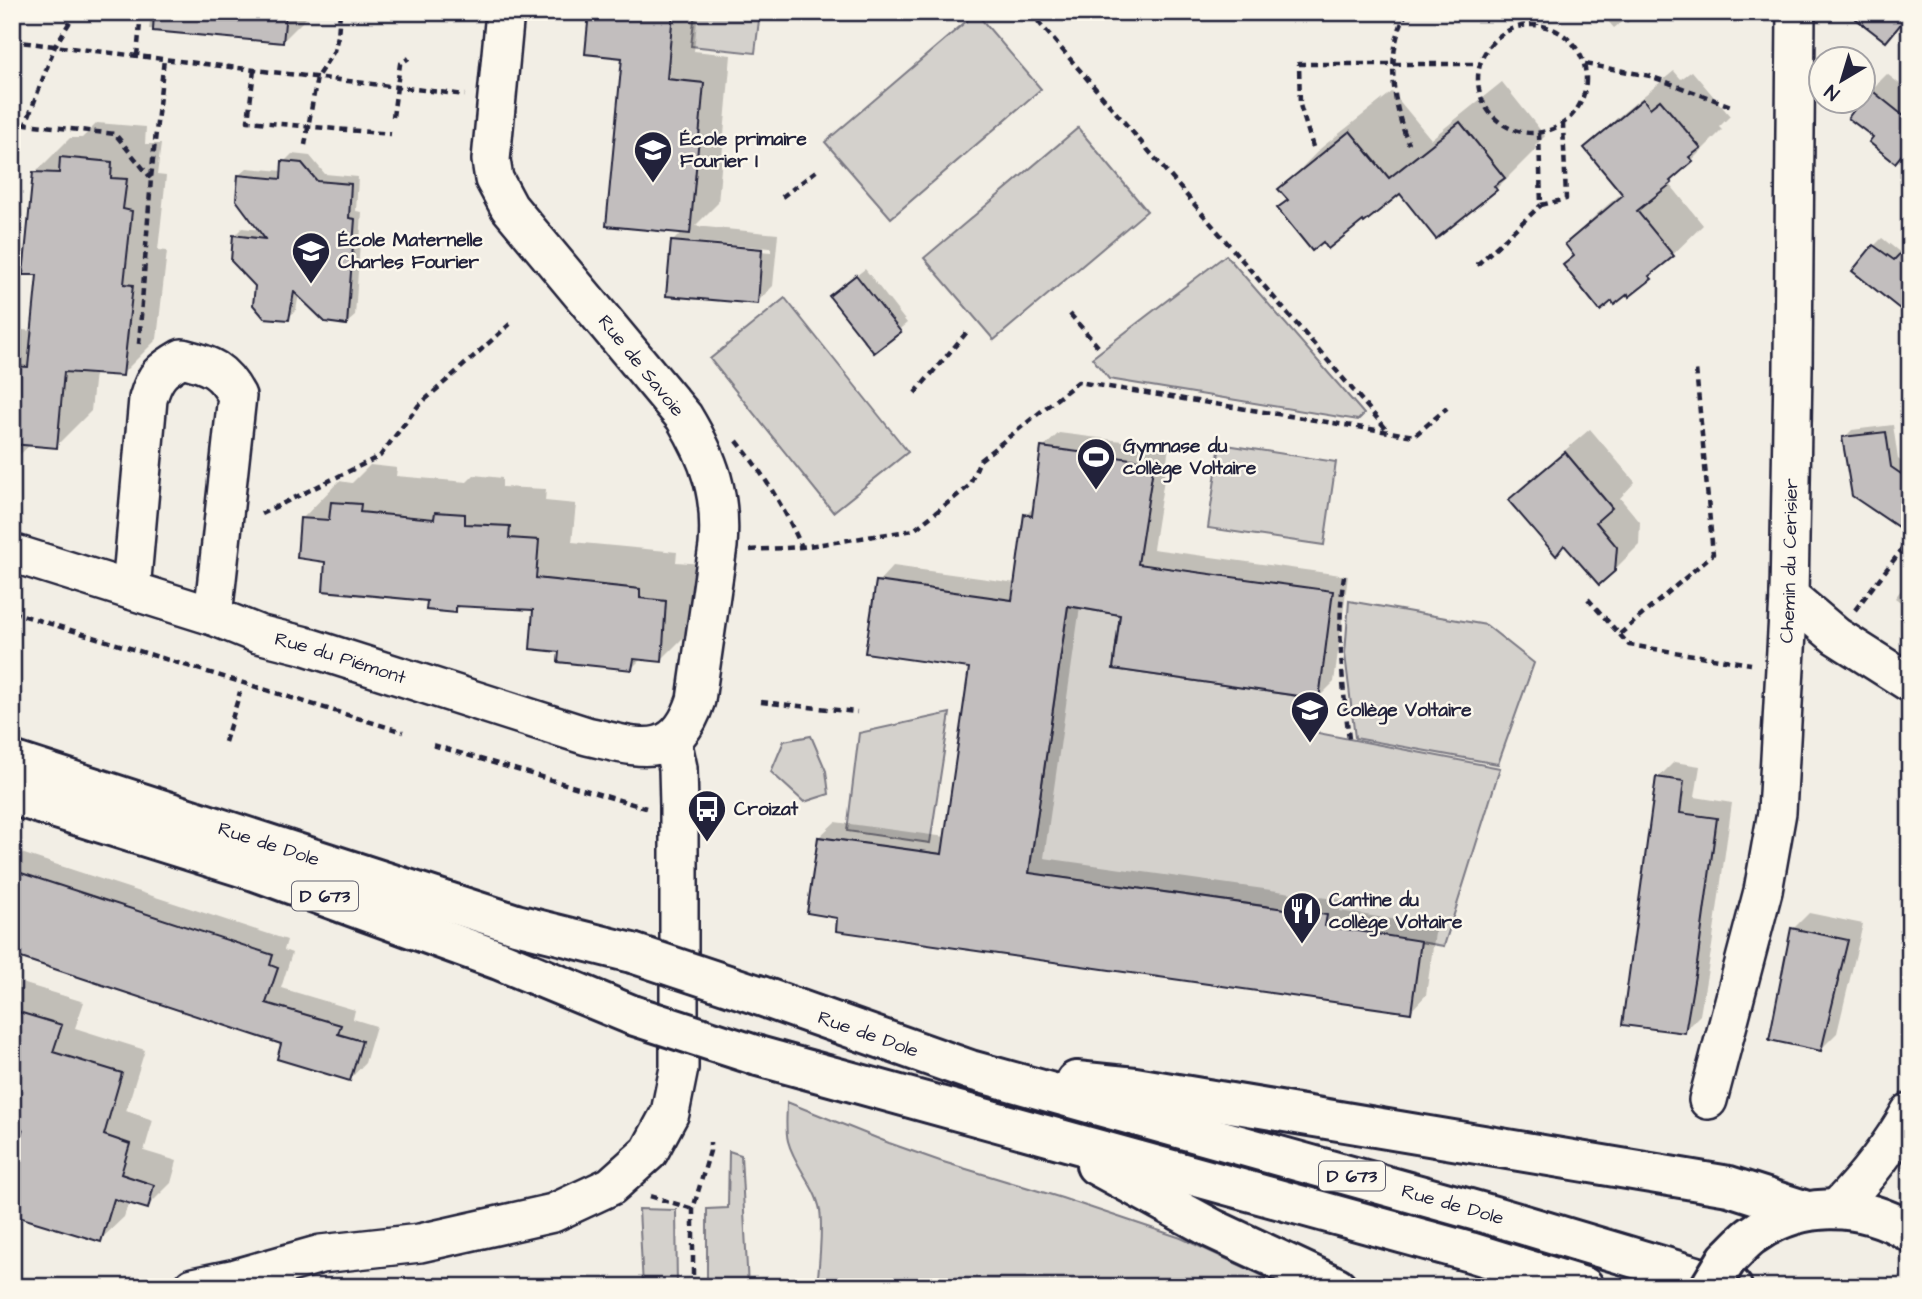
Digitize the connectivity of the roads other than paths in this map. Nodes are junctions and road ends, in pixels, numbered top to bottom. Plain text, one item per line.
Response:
1 (505, 12) edge
2 (1796, 12) edge
3 (12, 553) edge
4 (131, 590) junction
5 (1789, 596) junction
6 (213, 617) junction
7 (1910, 682) edge
8 (672, 740) junction
9 (12, 761) edge
10 (12, 795) edge
11 (971, 1070) junction
12 (1708, 1100) dead end
13 (1910, 1112) edge
14 (1038, 1134) junction
15 (1822, 1210) junction
16 (1910, 1232) edge
17 (1723, 1278) edge
18 (193, 1287) edge
19 (1338, 1287) edge
20 (1584, 1287) edge

1 - 8 street, Rue de Savoie
2 - 5 street, Chemin du Cerisier
3 - 4 street, Rue du Piémont
4 - 6 street, Rue du Piémont
4 - 6 street
5 - 7 street
5 - 12 street, Chemin du Cerisier
6 - 8 street, Rue du Piémont
8 - 18 street
9 - 11 main road, Rue de Dole / D 673, bridge
10 - 14 main road, Rue de Dole / D 673, bridge
11 - 15 main road
11 - 17 main road, Rue de Dole / D 673
13 - 15 street
14 - 19 main road
14 - 20 main road, Rue de Dole / D 673
15 - 16 main road
15 - 17 main road

